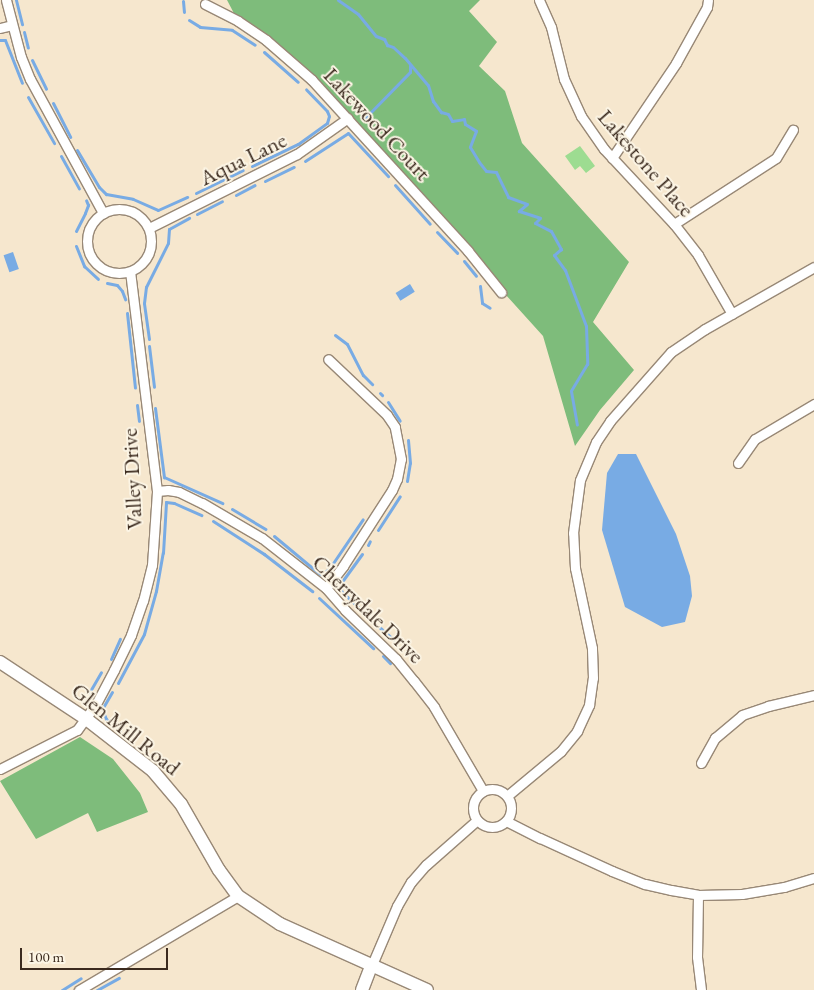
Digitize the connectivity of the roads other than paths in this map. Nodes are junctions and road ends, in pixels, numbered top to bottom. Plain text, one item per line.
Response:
1 (6, 0) edge
2 (539, 0) edge
3 (708, 0) edge
4 (206, 4) dead end
5 (12, 25) junction
6 (0, 28) edge
7 (348, 118) junction
8 (793, 130) dead end
9 (612, 158) junction
10 (103, 213) junction
11 (674, 224) junction
12 (149, 228) junction
13 (814, 267) edge
14 (130, 272) junction
15 (501, 292) dead end
16 (732, 314) junction
17 (328, 359) dead end
18 (814, 404) edge
19 (738, 463) dead end
20 (157, 491) junction
21 (326, 588) junction
22 (0, 662) edge
23 (814, 695) edge
24 (85, 718) junction
25 (701, 763) dead end
26 (0, 769) edge
27 (482, 791) junction
28 (507, 796) junction
29 (477, 820) junction
30 (506, 821) junction
31 (814, 878) edge
32 (698, 895) junction
33 (238, 896) junction
34 (371, 967) junction
35 (79, 990) edge
36 (362, 990) edge
37 (427, 990) edge
38 (701, 990) edge

1 - 5 street
2 - 9 street, Lakestone Place
3 - 9 street
4 - 7 street, Lakewood Court
5 - 6 street
5 - 10 street
7 - 12 street, Aqua Lane
7 - 15 street, Lakewood Court
8 - 11 street
9 - 11 street, Lakestone Place
10 - 12 street
10 - 14 street
11 - 16 street, Lakestone Place
12 - 14 street
13 - 16 street
14 - 20 street, Valley Drive
16 - 28 street
17 - 21 street
18 - 19 street
20 - 21 street, Cherrydale Drive
20 - 24 street, Valley Drive
21 - 27 street, Cherrydale Drive
22 - 24 main road, Glen Mill Road
23 - 25 street
24 - 26 street, Valley Drive
24 - 33 main road, Glen Mill Road
27 - 28 street
27 - 29 street
28 - 30 street
29 - 30 street
29 - 34 street
30 - 32 street
31 - 32 street
32 - 38 street
33 - 34 main road, Glen Mill Road
33 - 35 street
34 - 36 main road
34 - 37 main road, Glen Mill Road

